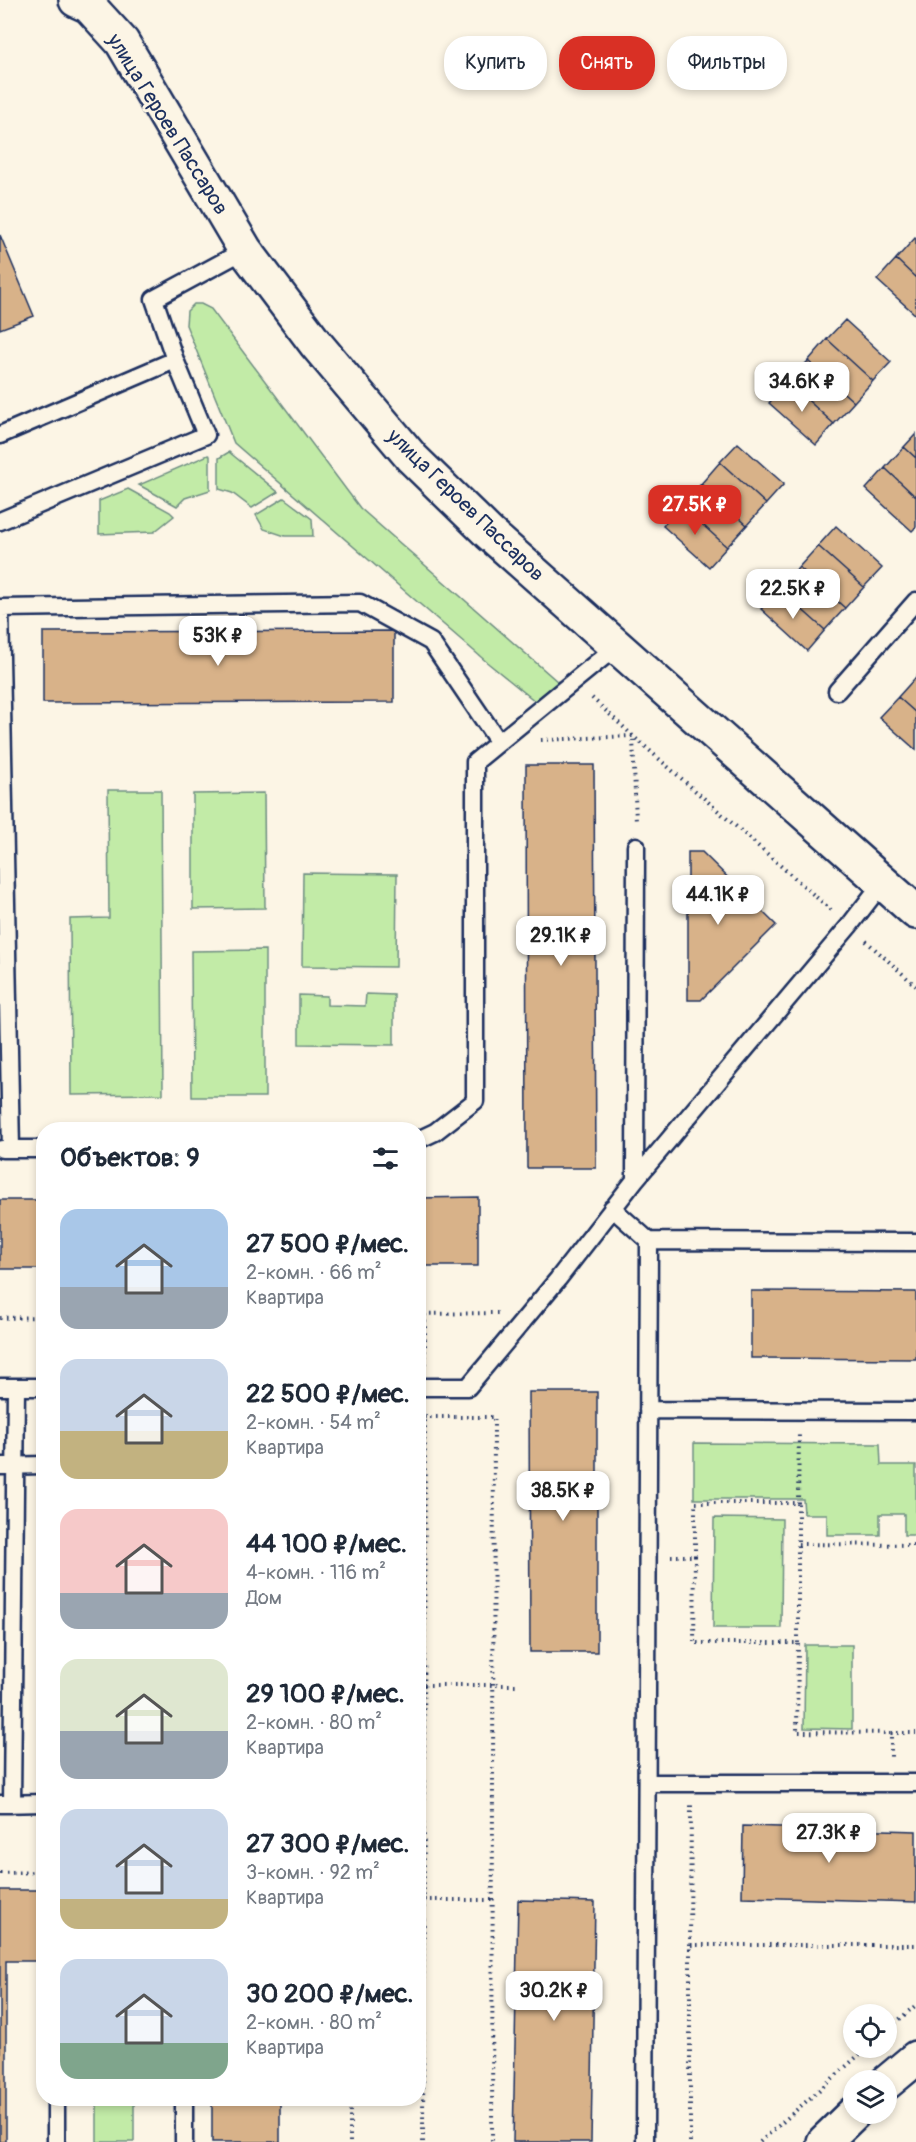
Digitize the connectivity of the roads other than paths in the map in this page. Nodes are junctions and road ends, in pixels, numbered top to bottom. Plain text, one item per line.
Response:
1 (76, 0) edge
2 (245, 250) junction
3 (175, 360) junction
4 (0, 435) edge
5 (0, 521) edge
6 (916, 601) edge
7 (0, 608) edge
8 (617, 646) junction
9 (837, 691) dead end
10 (498, 741) junction
11 (636, 846) road end
12 (883, 882) junction
13 (916, 912) edge
14 (426, 1136) edge
15 (6, 1149) edge
16 (36, 1149) edge
17 (635, 1180) junction
18 (612, 1208) junction
19 (649, 1241) junction
20 (916, 1242) edge
21 (8, 1387) edge
22 (36, 1387) edge
23 (426, 1387) edge
24 (648, 1410) junction
25 (916, 1411) edge
26 (36, 1465) edge
27 (8, 1466) edge
28 (647, 1783) junction
29 (916, 1783) edge
30 (36, 1803) edge
31 (6, 1804) edge
32 (916, 2058) edge
33 (897, 2074) edge
34 (56, 2106) edge
35 (184, 2106) edge
36 (843, 2124) edge
37 (56, 2142) edge
38 (183, 2142) edge
39 (645, 2142) edge
40 (824, 2142) edge

1 - 2 street, улица Героев Пассаров
2 - 3 lane
2 - 8 street, улица Героев Пассаров
3 - 4 lane
3 - 5 lane
6 - 9 lane
7 - 10 lane
7 - 15 lane
8 - 10 lane
8 - 12 street, улица Героев Пассаров
10 - 14 lane
11 - 17 lane
12 - 13 street, улица Героев Пассаров
12 - 17 lane
15 - 16 lane
17 - 18 lane
18 - 19 lane
18 - 23 lane
19 - 20 lane
19 - 24 lane
21 - 22 lane
21 - 27 lane
24 - 25 lane
24 - 28 lane
26 - 27 lane
27 - 31 lane
28 - 29 lane
28 - 39 lane
30 - 31 lane
32 - 33 street
34 - 37 lane
35 - 38 lane
36 - 40 street

